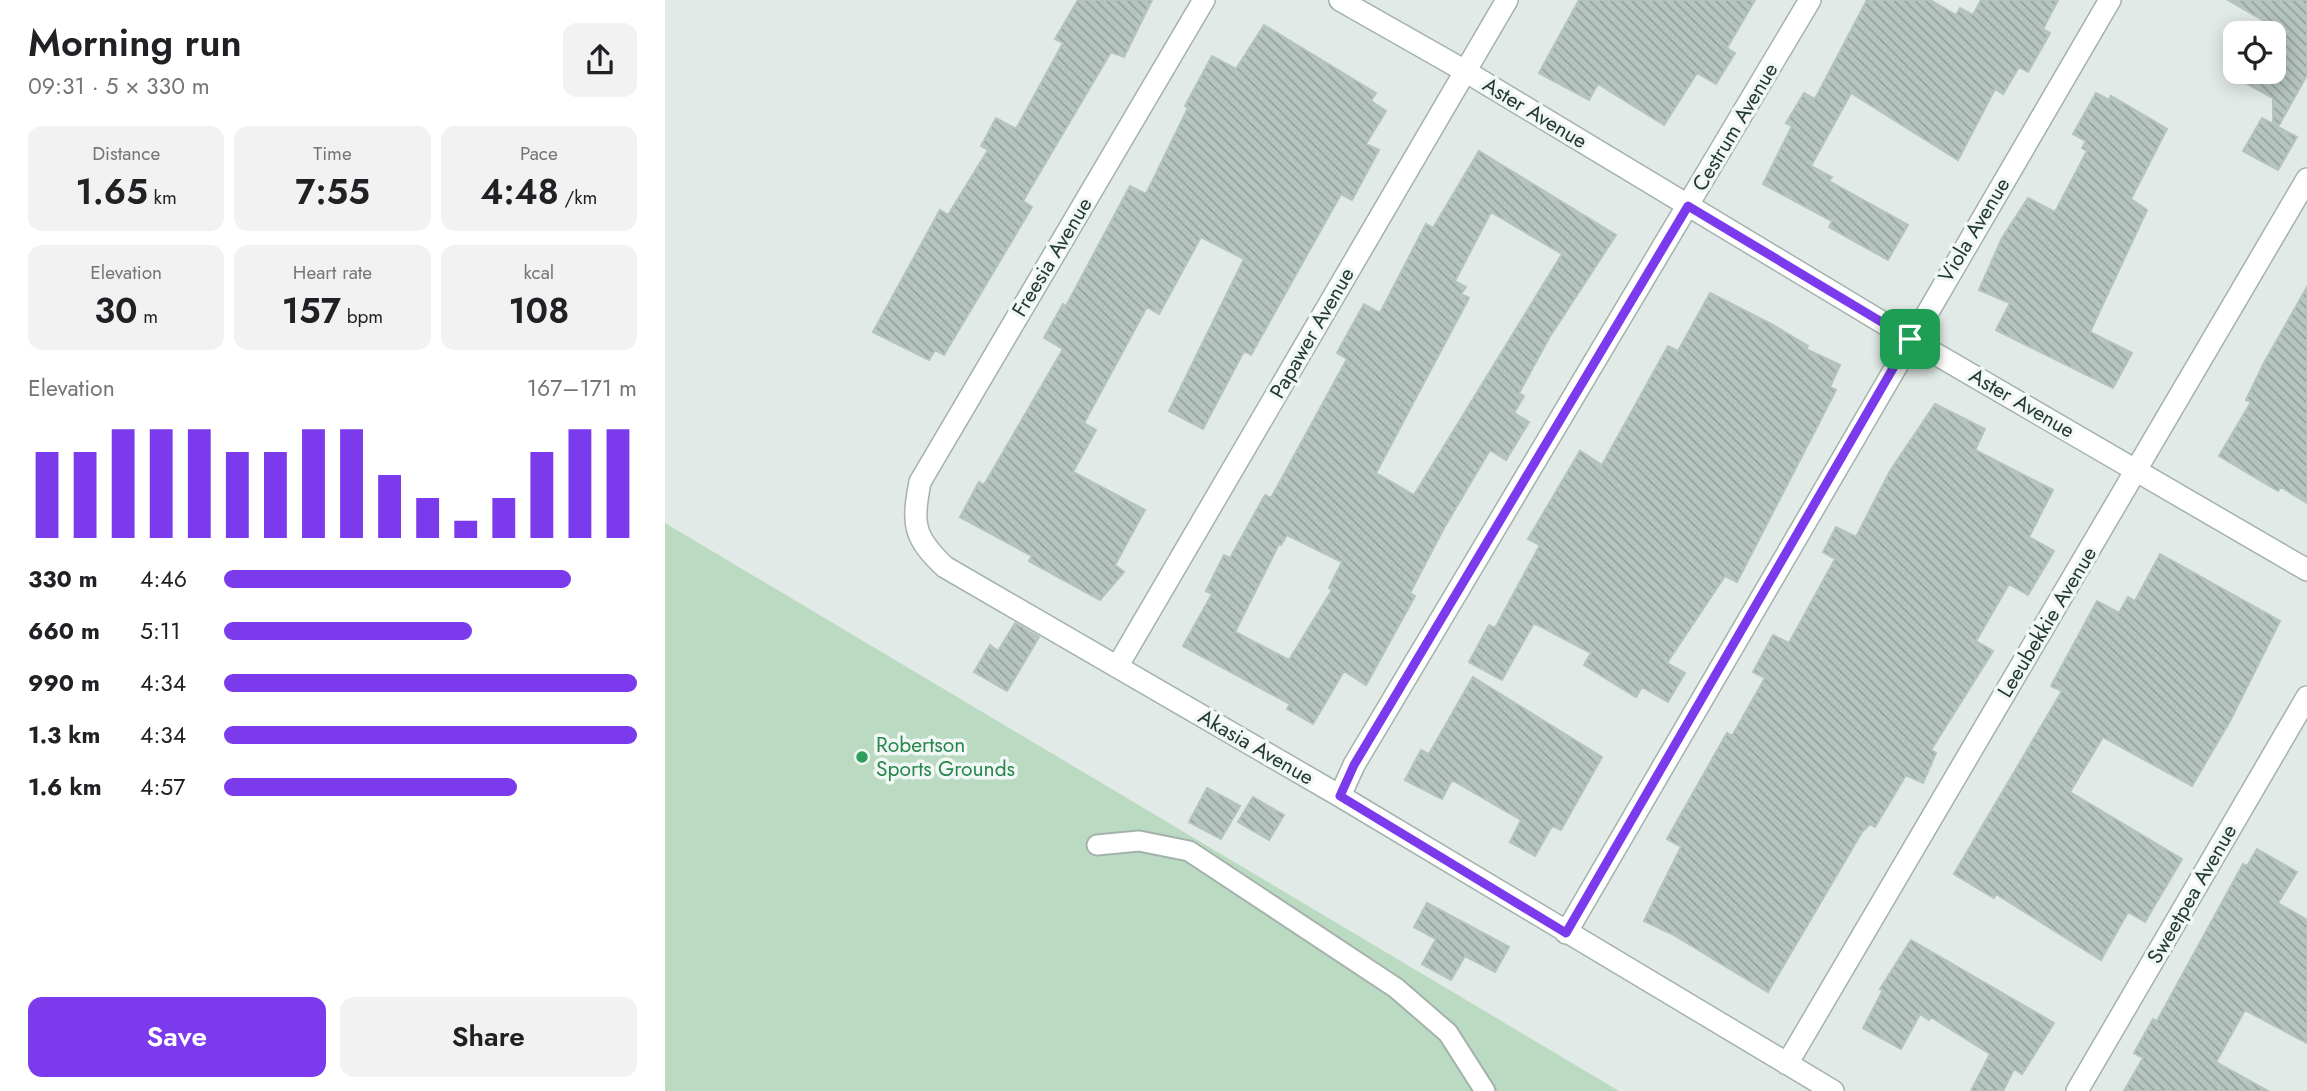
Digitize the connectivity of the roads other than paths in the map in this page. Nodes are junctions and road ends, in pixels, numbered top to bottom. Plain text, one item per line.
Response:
1 (1205, 0) edge
2 (1340, 0) edge
3 (1507, 0) edge
4 (1810, 0) edge
5 (2110, 0) edge
6 (1465, 71) junction
7 (2307, 179) edge
8 (1688, 206) junction
9 (1910, 339) junction
10 (2137, 469) junction
11 (913, 519) joint
12 (2307, 570) edge
13 (1117, 667) junction
14 (2307, 697) edge
15 (1340, 796) junction
16 (1097, 845) dead end
17 (1566, 933) junction
18 (1787, 1064) junction
19 (1485, 1091) edge
20 (1833, 1091) edge
21 (2077, 1091) edge

1 - 11 street, Freesia Avenue
2 - 6 street, Aster Avenue
3 - 6 street, Papawer Avenue
4 - 8 street, Cestrum Avenue
5 - 9 street, Viola Avenue
6 - 8 street, Aster Avenue
6 - 13 street, Papawer Avenue
7 - 10 street, Leeubekkie Avenue
8 - 9 street, Aster Avenue
8 - 15 street, Cestrum Avenue
9 - 10 street, Aster Avenue
9 - 17 street, Viola Avenue
10 - 12 street, Aster Avenue
10 - 18 street, Leeubekkie Avenue
11 - 13 street, Akasia Avenue
13 - 15 street, Akasia Avenue
14 - 21 street, Sweetpea Avenue
15 - 17 street, Akasia Avenue
16 - 19 lane
17 - 18 street, Akasia Avenue
18 - 20 street, Akasia Avenue

